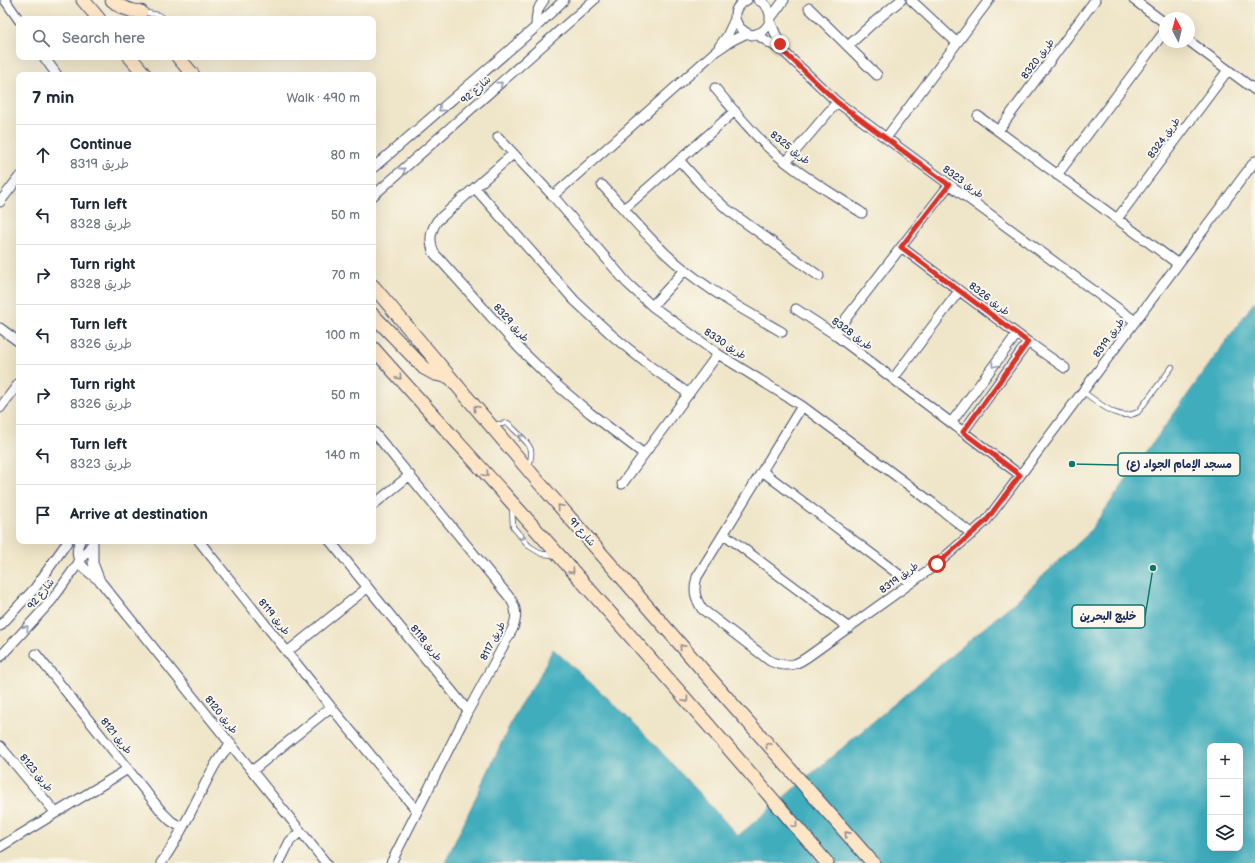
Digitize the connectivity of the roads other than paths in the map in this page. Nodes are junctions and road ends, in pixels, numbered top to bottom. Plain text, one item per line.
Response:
1 (5, 0) edge
2 (84, 0) edge
3 (112, 0) edge
4 (130, 0) edge
5 (544, 0) edge
6 (564, 0) edge
7 (594, 0) edge
8 (747, 0) edge
9 (758, 0) edge
10 (784, 0) edge
11 (901, 0) edge
12 (911, 0) edge
13 (989, 0) edge
14 (1095, 0) edge
15 (1134, 0) edge
16 (735, 4) edge
17 (809, 8) dead end
18 (16, 16) edge
19 (97, 16) edge
20 (144, 16) edge
21 (160, 16) edge
22 (735, 19) junction
23 (1159, 19) edge
24 (770, 20) junction
25 (536, 27) junction
26 (752, 34) junction
27 (1159, 39) edge
28 (956, 42) junction
29 (1195, 45) edge
30 (848, 46) junction
31 (716, 51) junction
32 (784, 52) junction
33 (46, 60) edge
34 (132, 60) edge
35 (183, 60) edge
36 (1228, 70) junction
37 (55, 72) edge
38 (142, 72) edge
39 (191, 72) edge
40 (877, 75) dead end
41 (715, 88) dead end
42 (1255, 90) edge
43 (837, 102) junction
44 (735, 111) junction
45 (978, 116) dead end
46 (998, 132) junction
47 (498, 137) dead end
48 (886, 138) junction
49 (513, 154) junction
50 (679, 160) junction
51 (1255, 161) edge
52 (786, 162) junction
53 (376, 165) edge
54 (1057, 175) junction
55 (16, 181) edge
56 (602, 185) dead end
57 (949, 185) junction
58 (475, 188) junction
59 (376, 193) edge
60 (553, 196) junction
61 (0, 202) edge
62 (624, 209) junction
63 (862, 213) dead end
64 (1117, 219) junction
65 (901, 247) junction
66 (1178, 264) junction
67 (685, 270) junction
68 (819, 276) dead end
69 (376, 286) edge
70 (959, 290) junction
71 (652, 306) junction
72 (796, 309) dead end
73 (376, 318) edge
74 (1135, 321) junction
75 (0, 328) edge
76 (782, 332) dead end
77 (834, 334) junction
78 (1017, 334) junction
79 (16, 340) edge
80 (1028, 342) junction
81 (376, 351) edge
82 (718, 354) junction
83 (1172, 367) dead end
84 (1065, 368) dead end
85 (450, 377) junction
86 (893, 379) junction
87 (16, 387) edge
88 (1083, 392) junction
89 (688, 394) junction
90 (802, 406) junction
91 (0, 408) edge
92 (951, 423) junction
93 (963, 432) junction
94 (376, 435) edge
95 (644, 454) junction
96 (762, 471) junction
97 (410, 475) junction
98 (1020, 475) junction
99 (622, 484) dead end
100 (376, 503) edge
101 (724, 534) junction
102 (972, 534) junction
103 (66, 544) edge
104 (79, 544) edge
105 (92, 544) edge
106 (93, 544) edge
107 (201, 544) edge
108 (332, 544) edge
109 (80, 562) junction
110 (100, 581) junction
111 (910, 584) junction
112 (367, 588) junction
113 (0, 626) edge
114 (849, 628) junction
115 (287, 652) junction
116 (36, 654) dead end
117 (0, 657) edge
118 (331, 708) junction
119 (468, 711) junction
120 (231, 744) junction
121 (0, 746) edge
122 (128, 769) junction
123 (252, 771) junction
124 (417, 811) junction
125 (56, 813) junction
126 (182, 828) junction
127 (300, 832) junction
128 (0, 847) edge
129 (161, 863) edge
130 (279, 863) edge
131 (326, 863) edge
132 (391, 863) edge
133 (827, 863) edge
134 (873, 863) edge

1 - 18 street
2 - 19 street
3 - 20 street
4 - 20 street
5 - 25 street
6 - 25 street, شارع 92
59 -> 7 street, شارع 92
8 - 16 street
9 - 24 street, طريق 8323
10 - 24 street
11 - 30 street
12 - 28 street
13 - 28 street
14 - 46 street, طريق 8320
15 - 23 street
16 - 22 street
17 - 30 street
20 - 21 lane
22 - 26 street, طريق 8323
22 - 31 street
24 - 26 street
24 - 32 street, طريق 8323
25 -> 53 street, شارع 92
26 - 31 street
26 - 32 street, طريق 8323
27 - 54 street
28 - 48 street
29 - 36 street
30 - 40 street
31 - 60 street
32 - 43 street, طريق 8323
33 - 37 street
34 - 38 street
35 - 39 street
36 - 42 street
36 - 64 street, طريق 8324
41 - 44 street, طريق 8325
43 - 48 street, طريق 8323
43 - 52 street
44 - 50 street
44 - 52 street, طريق 8325
45 - 46 street
46 - 54 street
47 - 49 street, طريق 8330
48 - 57 street, طريق 8323
49 - 58 street, طريق 8329
49 - 60 street, طريق 8330
50 - 62 street
50 - 68 street
51 - 66 street, طريق 8319
52 - 63 street, طريق 8325
54 - 64 street
55 - 61 street
56 - 62 street
57 - 65 street
57 - 74 street, طريق 8323
58 - 89 street
58 - 95 street, طريق 8329
60 - 71 street, طريق 8330
62 - 67 street
64 - 66 street
65 - 70 street, طريق 8326
65 - 77 street
66 - 74 street, طريق 8319
67 - 71 street
67 - 76 street
69 - 85 street, شارع 91
70 - 78 street, طريق 8326
70 - 86 street
71 - 82 street, طريق 8330
72 - 77 street, طريق 8328
73 - 85 street
74 - 88 street, طريق 8319
75 - 79 street
77 - 86 street, طريق 8328
78 - 80 street, طريق 8326
78 -> 92 street
80 - 84 street, طريق 8326
80 - 93 street
81 -> 133 street
82 - 89 street
82 - 90 street, طريق 8330
83 - 88 lane
134 -> 85 street, شارع 91
86 - 92 street, طريق 8328
87 - 91 street
88 - 98 street, طريق 8319
89 - 95 street
90 - 96 street, طريق 8319
90 - 102 street, طريق 8330
92 - 93 street, طريق 8328
93 - 98 street, طريق 8328
94 - 97 street, طريق 8117
95 - 99 street
96 - 101 street, طريق 8319
96 - 111 street
97 - 100 street
97 - 119 street, طريق 8117
98 - 102 street, طريق 8319
101 - 114 street
101 - 114 street, طريق 8319
102 - 111 street, طريق 8319
103 - 113 street, شارع 92
104 - 109 street
105 - 109 street, شارع 92
106 - 110 street, طريق 8120
107 - 115 street, طريق 8119
108 - 112 street, طريق 8118
109 - 110 street, طريق 8120
117 -> 109 street, شارع 92
110 - 120 street, طريق 8120
111 - 114 street, طريق 8319
112 - 115 street
112 - 119 street, طريق 8118
115 - 118 street, طريق 8119
116 - 122 street, طريق 8121
118 - 123 street
118 - 124 street, طريق 8119
119 - 124 street, طريق 8117
120 - 123 street, طريق 8120
120 - 126 street
121 - 125 street, طريق 8123
122 - 125 street
122 - 126 street, طريق 8121
123 - 127 street, طريق 8120
124 - 132 street, طريق 8117
125 - 128 street
126 - 129 street
127 - 130 street
127 - 131 street, طريق 8120

